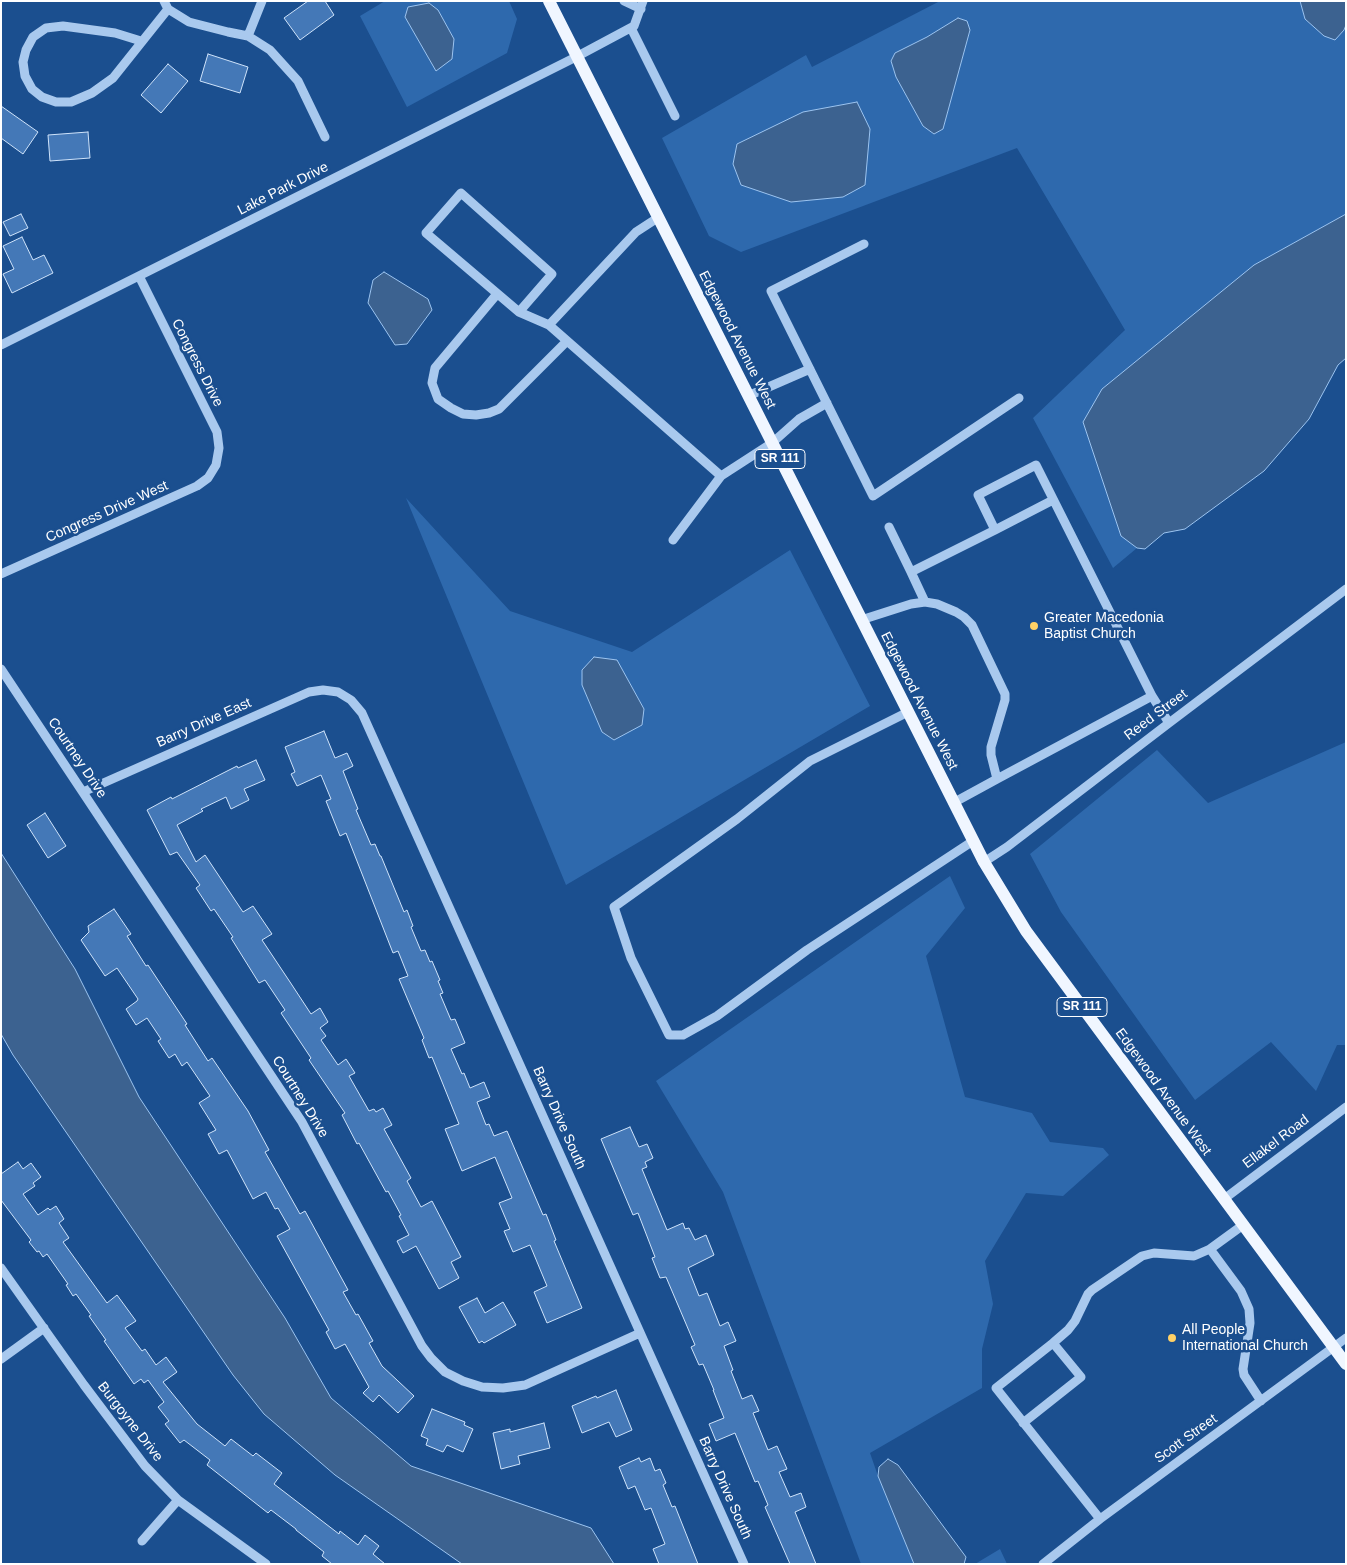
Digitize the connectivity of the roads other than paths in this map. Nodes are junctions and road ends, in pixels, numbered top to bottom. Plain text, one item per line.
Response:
1 (262, 1) edge
2 (549, 1) edge
3 (624, 1) edge
4 (166, 5) edge
5 (642, 5) edge
6 (631, 28) junction
7 (248, 36) junction
8 (141, 41) junction
9 (576, 57) junction
10 (675, 116) dead end
11 (324, 137) dead end
12 (659, 218) junction
13 (864, 244) dead end
14 (138, 276) junction
15 (497, 294) junction
16 (519, 312) junction
17 (549, 325) junction
18 (567, 341) junction
19 (1, 345) edge
20 (810, 369) junction
21 (748, 396) junction
22 (1019, 398) dead end
23 (827, 404) junction
24 (772, 443) junction
25 (216, 465) joint
26 (721, 476) junction
27 (1053, 500) junction
28 (889, 528) dead end
29 (995, 530) junction
30 (673, 540) dead end
31 (911, 572) junction
32 (1, 574) edge
33 (1346, 589) edge
34 (925, 602) junction
35 (861, 620) junction
36 (1, 669) edge
37 (338, 692) joint
38 (1152, 696) junction
39 (908, 712) junction
40 (1169, 722) junction
41 (997, 779) junction
42 (83, 792) junction
43 (953, 803) junction
44 (973, 842) junction
45 (984, 862) junction
46 (1346, 1107) edge
47 (1224, 1199) junction
48 (1243, 1225) junction
49 (1210, 1249) junction
50 (1, 1268) edge
51 (44, 1328) junction
52 (640, 1333) junction
53 (1346, 1338) edge
54 (1053, 1343) junction
55 (1334, 1348) junction
56 (1, 1359) edge
57 (1346, 1364) edge
58 (1261, 1401) junction
59 (1023, 1423) junction
60 (178, 1500) junction
61 (1100, 1519) junction
62 (142, 1542) dead end
63 (266, 1564) edge
64 (744, 1564) edge
65 (1043, 1564) edge

1 - 7 street
2 - 9 main road, Edgewood Avenue West / SR 111
3 - 5 street
4 - 7 street
4 - 8 street
5 - 6 street
6 - 9 street, Lake Park Drive
6 - 10 street
7 - 11 street
8 - 8 street
9 - 12 main road, Edgewood Avenue West / SR 111
9 - 14 street, Lake Park Drive
12 - 17 street
12 - 21 main road, Edgewood Avenue West / SR 111
13 - 20 street
14 - 19 street, Lake Park Drive
14 - 25 street, Congress Drive
15 - 16 street
15 - 16 street
15 - 18 street
16 - 17 street
17 - 18 street
18 - 26 street
20 - 21 street
20 - 23 street
21 - 24 main road, Edgewood Avenue West / SR 111
22 - 23 street
23 - 24 street
24 - 26 street
24 - 35 main road, Edgewood Avenue West / SR 111
25 - 32 street, Congress Drive West
26 - 30 street
27 - 29 street
27 - 29 street
27 - 38 street
28 - 31 street
29 - 31 street
31 - 34 street
33 - 40 street, Reed Street
34 - 35 street
34 - 41 street
35 - 39 main road, Edgewood Avenue West / SR 111
36 - 42 street, Courtney Drive
37 - 42 street, Barry Drive East
37 - 52 street, Barry Drive South
38 - 40 street
38 - 41 street
39 - 43 main road, Edgewood Avenue West / SR 111
39 - 44 street
40 - 45 street, Reed Street
41 - 43 street
42 - 52 street, Courtney Drive
43 - 44 main road, Edgewood Avenue West / SR 111
44 - 45 main road, Edgewood Avenue West / SR 111
45 - 47 main road, Edgewood Avenue West / SR 111
46 - 47 street, Ellakel Road
47 - 48 main road, Edgewood Avenue West / SR 111
48 - 49 street
48 - 55 main road, Edgewood Avenue West / SR 111
49 - 54 street
49 - 58 street
50 - 51 street, Burgoyne Drive
51 - 56 street
51 - 60 street, Burgoyne Drive
52 - 64 street, Barry Drive South
53 - 55 street, Scott Street
54 - 59 street
54 - 59 street
55 - 57 main road, Edgewood Avenue West / SR 111
55 - 58 street, Scott Street
58 - 61 street, Scott Street
59 - 61 street
60 - 62 street
60 - 63 street, Burgoyne Drive
61 - 65 street, Scott Street

